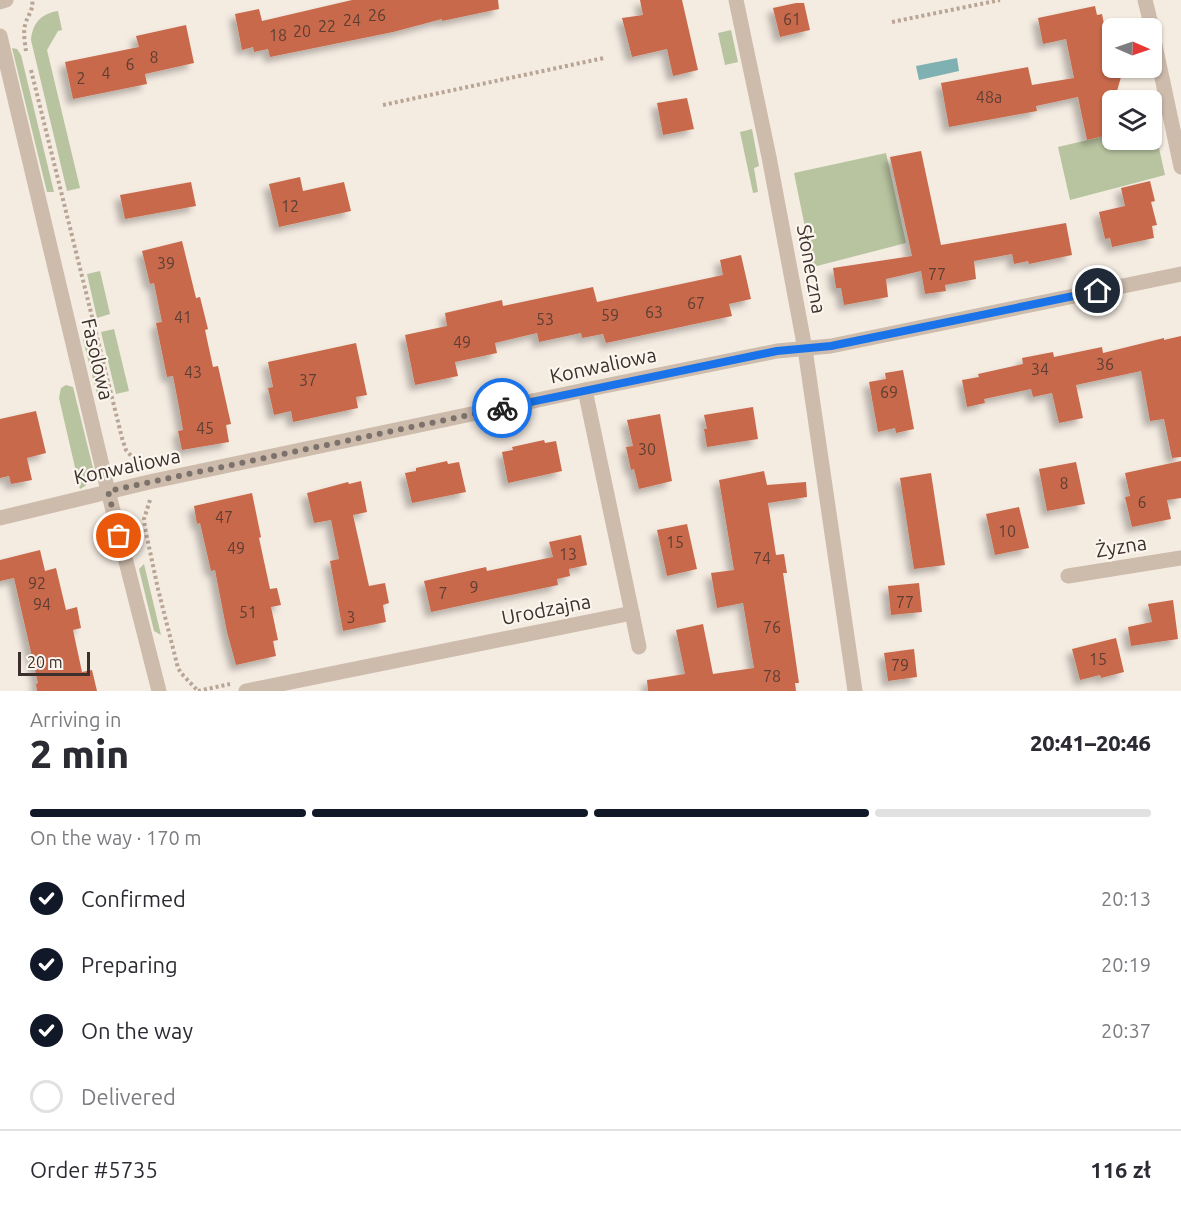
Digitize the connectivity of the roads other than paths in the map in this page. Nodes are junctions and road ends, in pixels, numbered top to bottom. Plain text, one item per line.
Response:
1 (6, 0) edge
2 (736, 0) edge
3 (1145, 0) edge
4 (0, 2) edge
5 (1149, 18) edge
6 (0, 36) edge
7 (1162, 77) edge
8 (1181, 167) edge
9 (1181, 274) edge
10 (805, 349) junction
11 (585, 390) junction
12 (108, 491) junction
13 (0, 518) edge
14 (1181, 558) edge
15 (1068, 576) dead end
16 (632, 613) junction
17 (639, 647) dead end
18 (159, 691) edge
19 (246, 691) edge
20 (855, 691) edge

1 - 4 street
2 - 10 street, Słoneczna
3 - 5 street
6 - 12 street, Fasolowa
7 - 8 street
9 - 10 street, Konwaliowa
10 - 11 street, Konwaliowa
10 - 20 street, Słoneczna
11 - 12 street, Konwaliowa
11 - 16 street
12 - 13 street, Konwaliowa
12 - 18 street, Fasolowa
14 - 15 street, Żyzna
16 - 17 street
16 - 19 street, Urodzajna

